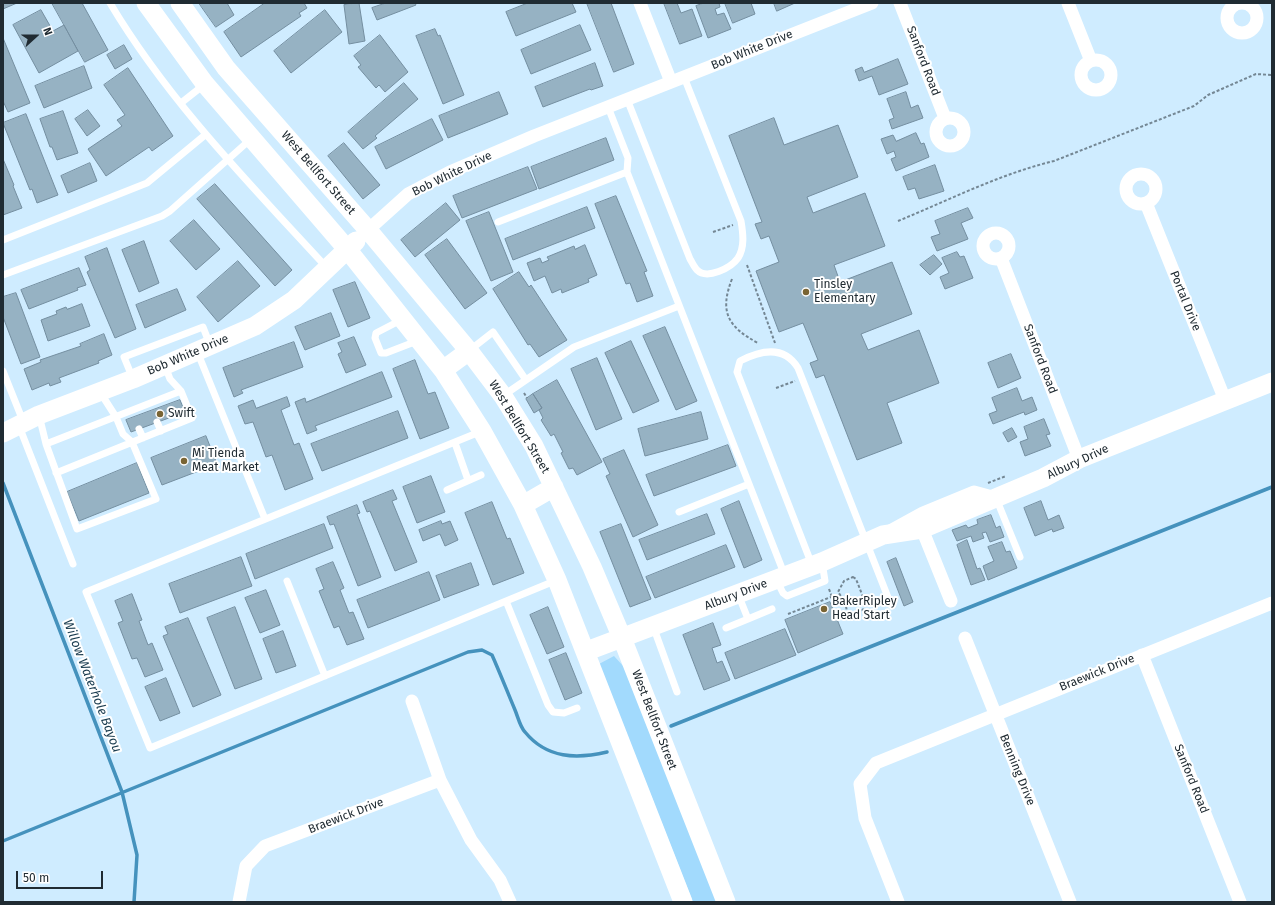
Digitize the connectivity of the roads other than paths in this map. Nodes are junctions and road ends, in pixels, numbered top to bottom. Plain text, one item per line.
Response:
1 (110, 3) edge
2 (146, 3) edge
3 (180, 3) edge
4 (640, 3) edge
5 (872, 3) edge
6 (900, 3) edge
7 (1068, 3) edge
8 (1090, 61) dead end
9 (226, 68) junction
10 (684, 77) junction
11 (671, 82) junction
12 (205, 84) junction
13 (627, 99) junction
14 (181, 103) junction
15 (608, 107) junction
16 (945, 118) dead end
17 (205, 135) junction
18 (252, 138) junction
19 (228, 161) junction
20 (627, 172) junction
21 (1146, 203) dead end
22 (498, 222) dead end
23 (368, 230) junction
24 (3, 240) edge
25 (347, 249) junction
26 (1000, 258) dead end
27 (327, 268) junction
28 (3, 276) edge
29 (679, 306) junction
30 (403, 319) junction
31 (420, 340) junction
32 (203, 348) junction
33 (469, 351) junction
34 (164, 364) junction
35 (443, 370) junction
36 (3, 371) edge
37 (133, 379) junction
38 (526, 380) junction
39 (1272, 382) edge
40 (180, 391) junction
41 (100, 392) junction
42 (503, 396) junction
43 (1225, 400) junction
44 (116, 417) junction
45 (172, 417) dead end
46 (157, 422) dead end
47 (175, 425) junction
48 (19, 426) edge
49 (140, 429) dead end
50 (160, 431) junction
51 (482, 431) junction
52 (143, 438) junction
53 (132, 442) junction
54 (455, 443) junction
55 (46, 444) junction
56 (1079, 459) junction
57 (56, 472) junction
58 (482, 475) dead end
59 (468, 480) junction
60 (749, 484) junction
61 (554, 487) junction
62 (447, 490) dead end
63 (996, 498) junction
64 (523, 505) junction
65 (679, 512) dead end
66 (265, 519) junction
67 (922, 529) junction
68 (876, 538) junction
69 (1020, 557) dead end
70 (73, 564) dead end
71 (817, 564) junction
72 (781, 578) junction
73 (558, 580) junction
74 (287, 581) dead end
75 (738, 594) junction
76 (506, 601) junction
77 (951, 602) dead end
78 (1272, 603) edge
79 (891, 605) dead end
80 (772, 609) dead end
81 (748, 619) junction
82 (653, 626) junction
83 (726, 628) dead end
84 (622, 638) junction
85 (965, 638) dead end
86 (587, 651) junction
87 (1142, 655) junction
88 (325, 676) junction
89 (677, 692) dead end
90 (412, 701) dead end
91 (578, 708) dead end
92 (995, 714) junction
93 (440, 780) junction
94 (239, 902) edge
95 (510, 902) edge
96 (683, 902) edge
97 (726, 902) edge
98 (898, 902) edge
99 (1070, 902) edge
100 (1240, 902) edge

1 - 14 lane
2 - 12 main road
3 - 9 main road, West Bellfort Street
4 - 11 street
5 - 10 street, Bob White Drive
6 - 16 street, Sanford Road
7 - 8 street
9 - 12 main road
9 - 23 main road, West Bellfort Street
10 - 11 street, Bob White Drive
10 - 13 lane
11 - 13 street, Bob White Drive
12 - 14 lane
12 - 18 main road
13 - 15 street, Bob White Drive
14 - 17 lane
15 - 20 lane
15 - 23 street, Bob White Drive
17 - 19 lane
17 - 24 lane
18 - 19 lane
18 - 25 main road
19 - 27 lane
19 - 28 lane
20 - 22 lane
20 - 29 lane
21 - 43 street, Portal Drive
23 - 25 main road, Bob White Drive
23 - 33 main road, West Bellfort Street
25 - 27 main road, Bob White Drive
25 - 30 main road
26 - 56 street, Sanford Road
27 - 32 main road, Bob White Drive
29 - 38 lane
29 - 60 lane
30 - 31 main road
30 - 31 lane
31 - 35 main road
32 - 34 main road, Bob White Drive
32 - 37 lane
32 - 66 lane
33 - 35 main road
33 - 38 lane
33 - 42 main road, West Bellfort Street
34 - 37 main road, Bob White Drive
34 - 40 lane
35 - 51 main road
36 - 48 lane
37 - 41 main road, Bob White Drive
38 - 42 lane
39 - 43 main road, Albury Drive
40 - 44 lane
40 - 47 lane
41 - 44 lane
41 - 48 main road, Bob White Drive
42 - 61 main road, West Bellfort Street
43 - 56 main road, Albury Drive
44 - 53 lane
44 - 55 lane
45 - 47 lane
46 - 50 lane
47 - 50 lane
48 - 55 lane
48 - 70 lane
49 - 52 lane
50 - 52 lane
51 - 54 lane
51 - 64 main road
52 - 53 lane
53 - 57 lane
53 - 57 lane
54 - 59 lane
54 - 66 lane
55 - 57 lane
56 - 63 main road, Albury Drive
58 - 59 lane
59 - 62 lane
60 - 65 lane
60 - 72 lane
61 - 64 main road
61 - 84 main road, West Bellfort Street
63 - 67 main road, Albury Drive
63 - 68 street, Albury Drive
63 - 69 lane
64 - 73 main road
66 - 88 lane
67 - 68 main road, Albury Drive
67 - 77 street
68 - 71 main road, Albury Drive
68 - 71 lane
68 - 79 lane
71 - 72 main road, Albury Drive
71 - 72 lane
72 - 75 main road, Albury Drive
73 - 76 lane
73 - 86 main road
74 - 88 lane
75 - 81 lane
75 - 82 main road, Albury Drive
76 - 88 lane
76 - 91 lane
78 - 87 street, Braewick Drive
80 - 81 lane
81 - 83 lane
82 - 84 main road, Albury Drive
82 - 89 lane
84 - 86 main road, Albury Drive
84 - 97 main road, West Bellfort Street
85 - 92 street, Benning Drive
86 - 96 main road
87 - 92 street, Braewick Drive
87 - 100 street, Sanford Road
90 - 93 street
92 - 98 street, Braewick Drive
92 - 99 street, Benning Drive
93 - 94 street, Braewick Drive
93 - 95 street

